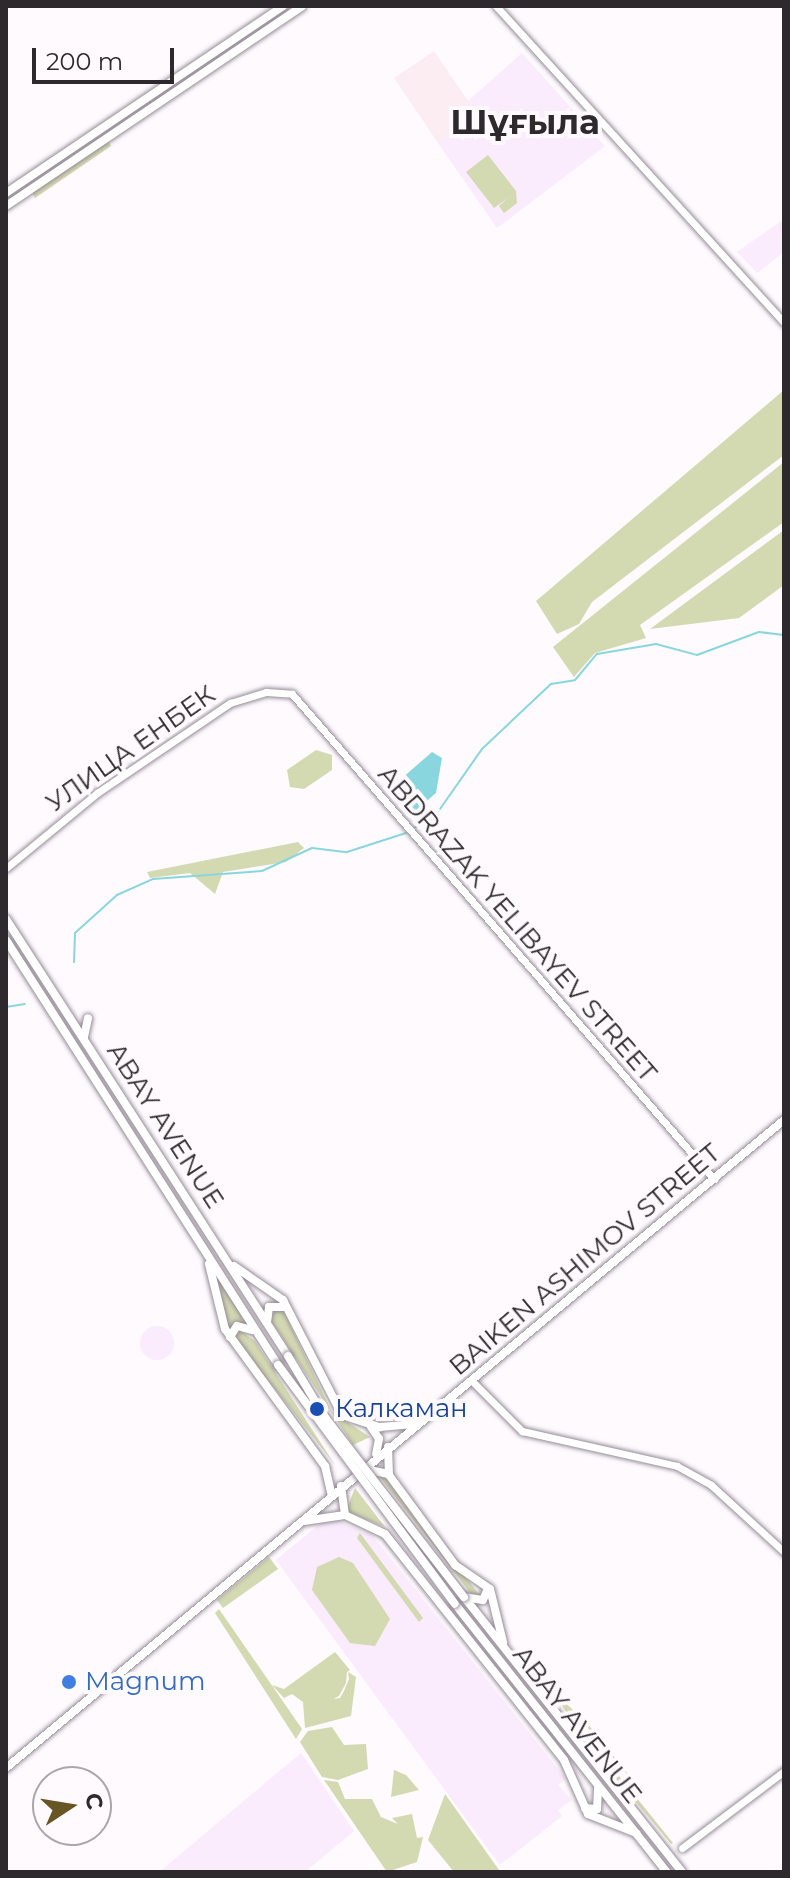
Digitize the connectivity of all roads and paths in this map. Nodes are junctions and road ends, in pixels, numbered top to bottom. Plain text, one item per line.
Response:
1 (283, 6) edge
2 (302, 6) edge
3 (496, 6) edge
4 (7, 200) edge
5 (784, 322) edge
6 (292, 694) joint
7 (6, 868) edge
8 (6, 919) edge
9 (6, 940) edge
10 (88, 1018) dead end
11 (56, 1037) dead end
12 (84, 1038) junction
13 (71, 1039) junction
14 (784, 1120) edge
15 (174, 1177) junction
16 (714, 1179) junction
17 (192, 1185) dead end
18 (162, 1186) junction
19 (183, 1191) junction
20 (205, 1251) junction
21 (227, 1261) junction
22 (287, 1308) junction
23 (267, 1323) junction
24 (256, 1332) junction
25 (230, 1338) junction
26 (472, 1381) junction
27 (420, 1423) junction
28 (367, 1425) junction
29 (390, 1444) junction
30 (376, 1455) junction
31 (325, 1466) junction
32 (360, 1468) junction
33 (389, 1475) junction
34 (351, 1476) junction
35 (341, 1485) junction
36 (331, 1494) junction
37 (345, 1515) junction
38 (298, 1524) junction
39 (784, 1552) edge
40 (487, 1585) junction
41 (464, 1597) junction
42 (506, 1650) junction
43 (6, 1768) edge
44 (784, 1771) edge
45 (593, 1778) junction
46 (582, 1804) junction
47 (636, 1833) junction
48 (682, 1848) dead end
49 (667, 1872) edge
50 (682, 1872) edge

1 - 4 main road
2 - 4 main road
3 - 5 street
6 - 7 street, УЛИЦА ЕНБЕК
6 - 16 street, ABDRAZAK YELIBAYEV STREET
8 - 12 main road, ABAY AVENUE
9 - 13 main road, ABAY AVENUE
10 - 12 main road
11 - 13 main road
12 - 15 main road, ABAY AVENUE
13 - 18 main road, ABAY AVENUE
14 - 16 main road, BAIKEN ASHIMOV STREET
15 - 18 main road
15 - 19 main road, ABAY AVENUE
16 - 26 main road, BAIKEN ASHIMOV STREET
17 - 19 main road
18 - 20 main road, ABAY AVENUE
19 - 21 main road, ABAY AVENUE
20 - 24 main road, ABAY AVENUE
20 - 25 main road
21 - 22 main road
21 - 23 main road, ABAY AVENUE
22 - 23 main road
22 - 28 main road
23 - 41 main road, ABAY AVENUE, bridge
24 - 25 main road
24 - 45 main road, ABAY AVENUE, bridge
25 - 31 main road
26 - 27 main road, BAIKEN ASHIMOV STREET
26 - 39 street
27 - 28 main road
27 - 29 main road, BAIKEN ASHIMOV STREET
28 - 30 main road
29 - 30 main road, BAIKEN ASHIMOV STREET
29 - 33 main road
30 - 32 main road, BAIKEN ASHIMOV STREET
31 - 34 main road
31 - 36 main road
32 - 33 main road
32 - 34 main road, BAIKEN ASHIMOV STREET
33 - 40 main road
34 - 35 main road, BAIKEN ASHIMOV STREET
35 - 36 main road, BAIKEN ASHIMOV STREET
35 - 37 main road
36 - 38 main road, BAIKEN ASHIMOV STREET
37 - 38 main road
37 - 46 main road
38 - 43 main road, BAIKEN ASHIMOV STREET
40 - 41 main road
40 - 42 main road
41 - 42 main road, ABAY AVENUE
42 - 50 main road, ABAY AVENUE
44 - 48 street
45 - 46 main road
45 - 47 main road, ABAY AVENUE
46 - 47 main road
47 - 49 main road, ABAY AVENUE

